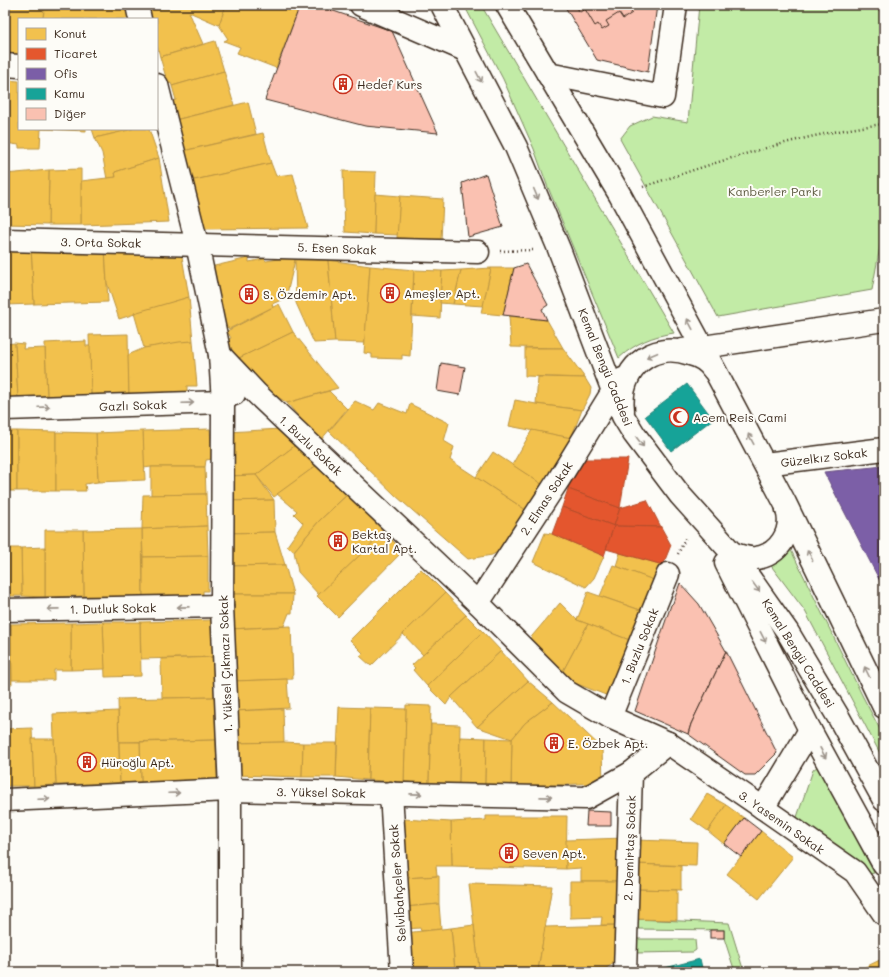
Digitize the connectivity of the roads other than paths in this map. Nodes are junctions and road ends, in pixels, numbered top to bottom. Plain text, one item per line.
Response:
1 (137, 5) edge
2 (361, 5) edge
3 (442, 5) edge
4 (507, 5) edge
5 (676, 5) edge
6 (140, 18) edge
7 (465, 50) junction
8 (5, 65) edge
9 (18, 66) edge
10 (548, 74) junction
11 (158, 89) edge
12 (5, 240) edge
13 (198, 244) junction
14 (478, 252) road end
15 (884, 320) edge
16 (702, 347) junction
17 (681, 350) junction
18 (220, 355) junction
19 (634, 367) junction
20 (720, 380) junction
21 (613, 391) junction
22 (257, 394) junction
23 (223, 402) junction
24 (5, 409) edge
25 (623, 416) junction
26 (884, 449) edge
27 (765, 464) junction
28 (785, 503) junction
29 (702, 521) junction
30 (732, 553) junction
31 (668, 574) road end
32 (478, 603) junction
33 (222, 606) junction
34 (5, 610) edge
35 (882, 701) edge
36 (610, 717) junction
37 (810, 730) junction
38 (668, 743) junction
39 (631, 773) junction
40 (230, 790) junction
41 (391, 793) junction
42 (5, 800) edge
43 (884, 800) edge
44 (763, 808) junction
45 (884, 865) edge
46 (884, 914) edge
47 (230, 972) edge
48 (402, 972) edge
49 (625, 972) edge

1 - 6 street
2 - 7 street
3 - 7 street, Kemal Bengü Caddesi
4 - 10 street
5 - 10 street
7 -> 21 street, Kemal Bengü Caddesi
8 - 9 street
16 -> 10 street
11 - 13 street
12 - 13 street, 3. Orta Sokak
13 - 14 street, 5. Esen Sokak
13 - 18 street
15 - 16 street
16 - 17 street
16 - 20 street
17 -> 19 street
17 - 20 street
18 - 22 street, 1. Buzlu Sokak
18 - 23 street, 1. Yüksel Çıkmazı Sokak
19 - 21 street, 2. Elmas Sokak
19 - 25 street
27 -> 20 street
21 - 25 street, Kemal Bengü Caddesi
21 - 32 street, 2. Elmas Sokak
22 - 23 street, Gazlı Sokak
22 - 32 street, 1. Buzlu Sokak
24 -> 23 street, Gazlı Sokak
23 - 33 street, 1. Yüksel Çıkmazı Sokak
25 -> 29 street, Kemal Bengü Caddesi
26 - 27 street, Güzelkız Sokak
27 - 28 street
28 - 30 street
35 -> 28 street
29 - 30 street, Kemal Bengü Caddesi
29 -> 37 street
30 -> 43 street, Kemal Bengü Caddesi
31 - 36 street, 1. Buzlu Sokak
32 - 36 street, 1. Buzlu Sokak
33 -> 34 street, 1. Dutluk Sokak
33 - 40 street, 1. Yüksel Çıkmazı Sokak
36 - 38 street, 1. Buzlu Sokak
37 - 44 street
37 -> 45 street
38 - 39 street
38 - 44 street, 3. Yasemin Sokak
41 -> 39 street, 3. Yüksel Sokak
39 - 49 street, 2. Demirtaş Sokak
40 - 41 street, 3. Yüksel Sokak
42 -> 40 street, 3. Yüksel Sokak
40 - 47 street, 1. Yüksel Çıkmazı Sokak
41 - 48 street, Selvibahçeler Sokak
44 - 46 street, 3. Yasemin Sokak

